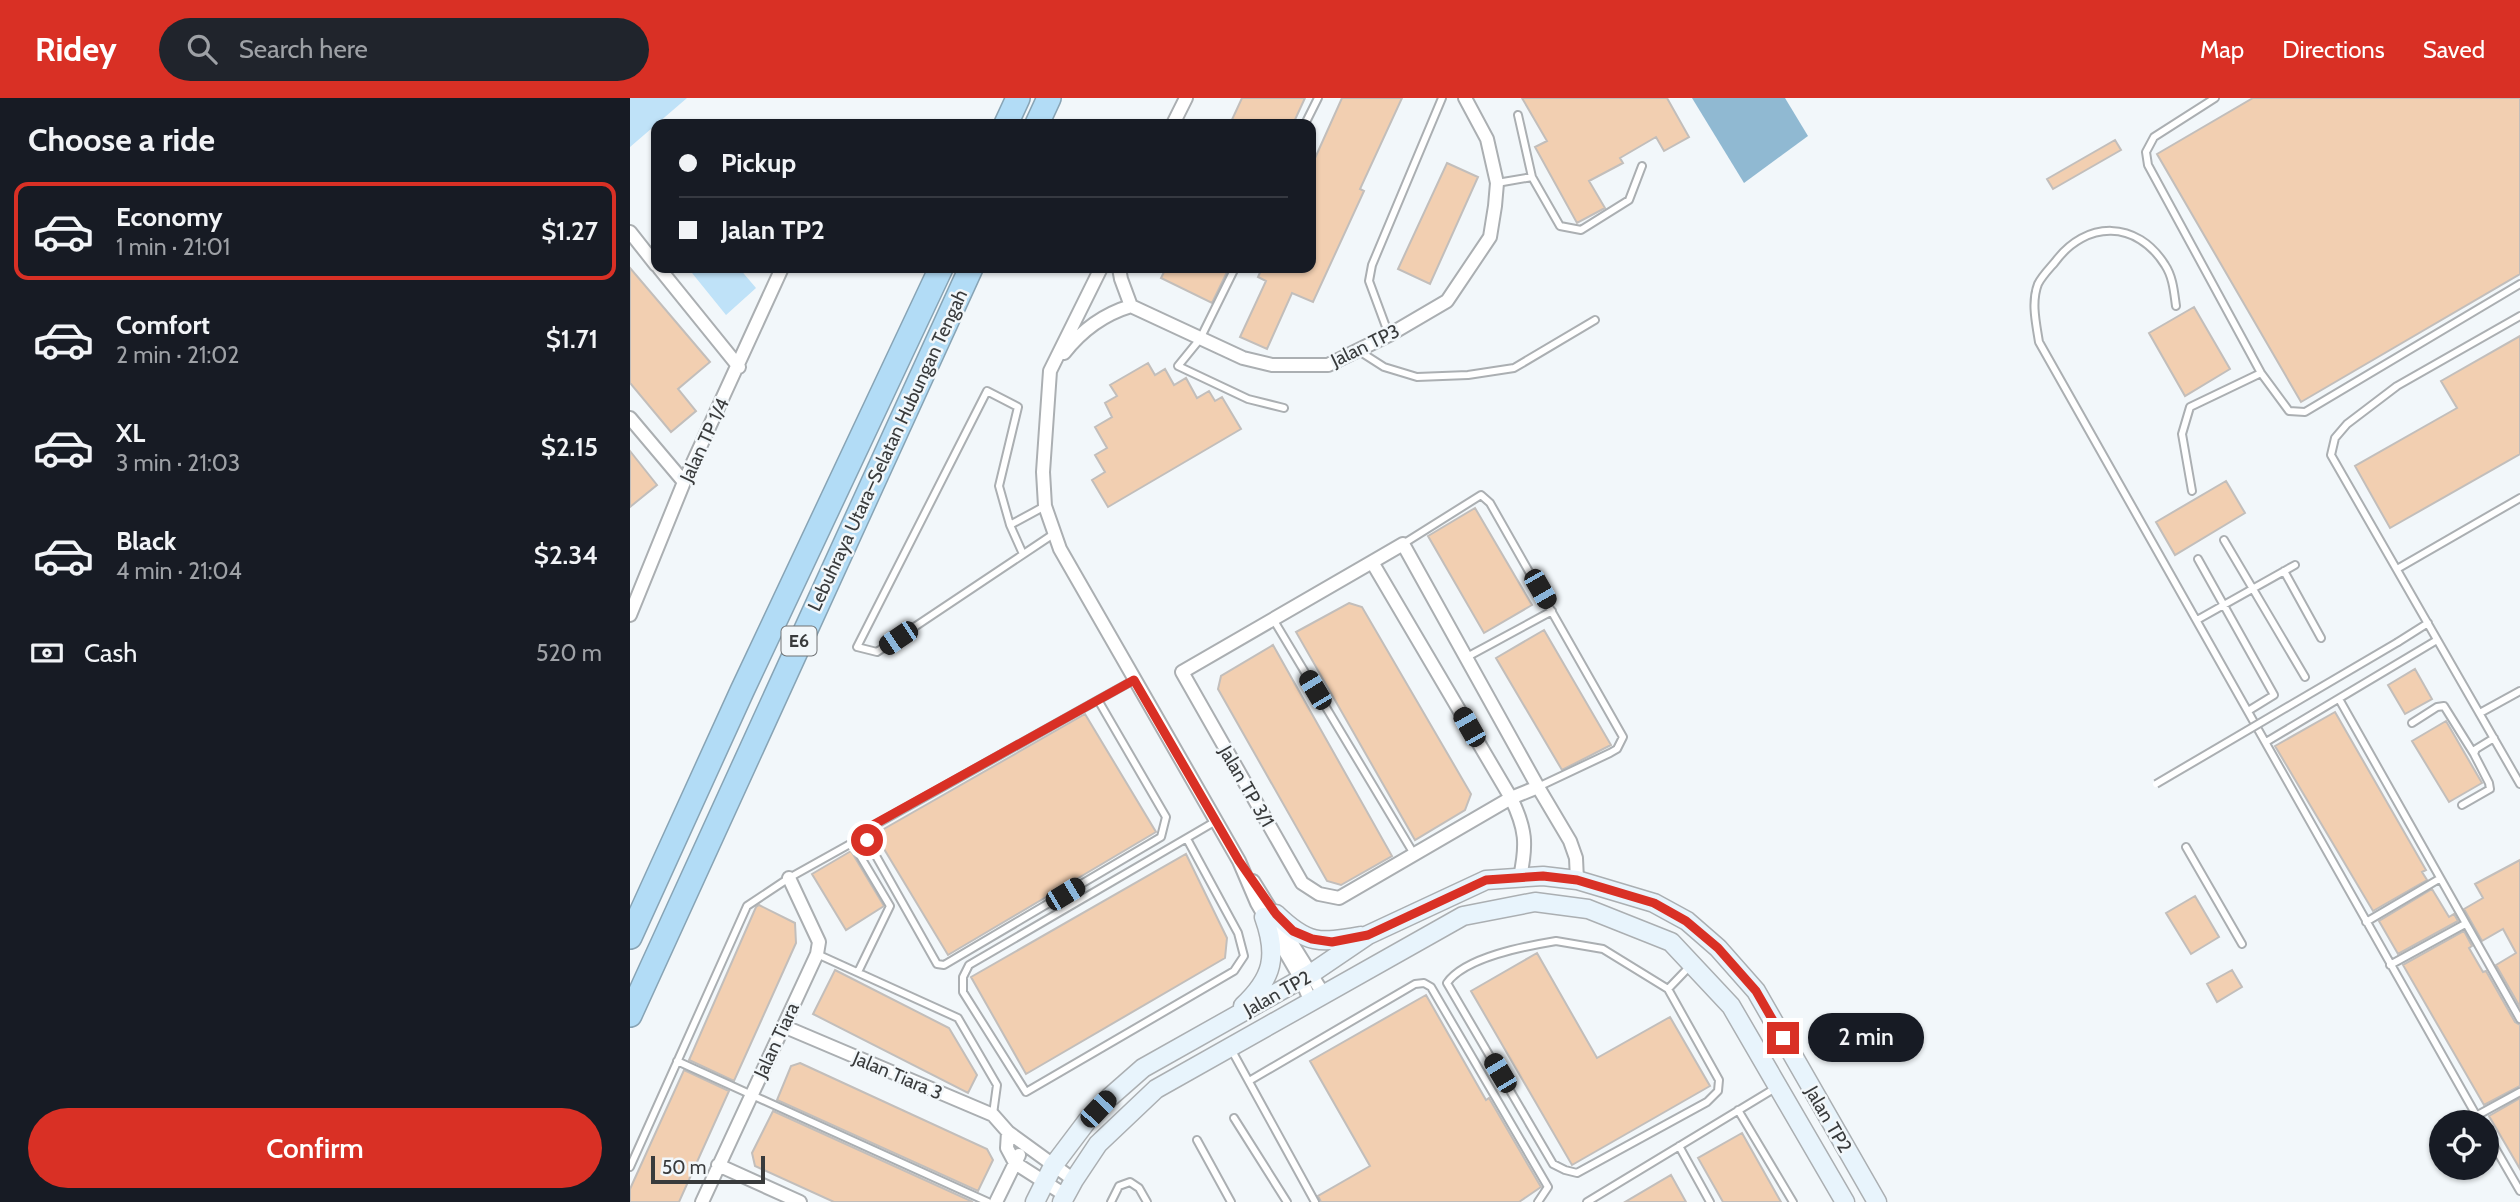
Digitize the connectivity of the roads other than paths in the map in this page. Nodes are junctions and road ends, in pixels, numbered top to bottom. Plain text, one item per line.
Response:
1 (1018, 98) edge
2 (1049, 98) edge
3 (1186, 98) edge
4 (1318, 98) edge
5 (1442, 98) edge
6 (1465, 98) edge
7 (2215, 98) edge
8 (1518, 115) dead end
9 (1008, 119) edge
10 (1039, 119) edge
11 (1176, 119) edge
12 (1308, 119) edge
13 (1642, 166) dead end
14 (1532, 177) junction
15 (1497, 183) junction
16 (630, 232) edge
17 (651, 258) edge
18 (663, 273) edge
19 (780, 273) edge
20 (939, 273) edge
21 (969, 273) edge
22 (1099, 273) edge
23 (1120, 273) edge
24 (1233, 273) edge
25 (2520, 284) edge
26 (1131, 306) junction
27 (2176, 306) dead end
28 (2520, 316) edge
29 (1595, 320) dead end
30 (1389, 335) junction
31 (1200, 339) junction
32 (1358, 350) junction
33 (739, 367) junction
34 (1050, 372) junction
35 (2261, 373) junction
36 (1284, 408) dead end
37 (630, 418) edge
38 (684, 482) junction
39 (2192, 491) dead end
40 (2520, 498) edge
41 (1045, 506) junction
42 (1010, 525) junction
43 (1055, 533) junction
44 (2224, 540) dead end
45 (1403, 544) junction
46 (1023, 554) junction
47 (2198, 559) dead end
48 (1372, 562) junction
49 (2295, 565) dead end
50 (2397, 569) junction
51 (2284, 571) junction
52 (2254, 588) junction
53 (2224, 605) junction
54 (631, 609) edge
55 (1552, 611) junction
56 (1273, 619) junction
57 (2197, 620) junction
58 (2428, 623) junction
59 (2321, 638) dead end
60 (2437, 640) junction
61 (1466, 657) junction
62 (2305, 677) dead end
63 (1134, 680) junction
64 (2520, 691) edge
65 (2339, 699) junction
66 (1098, 700) junction
67 (2248, 710) junction
68 (2480, 713) junction
69 (2412, 723) dead end
70 (2494, 738) junction
71 (2266, 742) junction
72 (2474, 754) junction
73 (2520, 784) edge
74 (2156, 785) dead end
75 (1538, 787) junction
76 (1511, 798) junction
77 (2462, 805) dead end
78 (1217, 821) junction
79 (1187, 839) junction
80 (2186, 847) dead end
81 (1414, 854) junction
82 (1520, 877) junction
83 (789, 878) junction
84 (2440, 879) junction
85 (1577, 880) junction
86 (1270, 915) junction
87 (2366, 922) junction
88 (2465, 924) junction
89 (1368, 935) junction
90 (630, 937) edge
91 (2242, 944) dead end
92 (817, 954) junction
93 (1692, 964) junction
94 (2390, 965) junction
95 (858, 972) junction
96 (1306, 976) junction
97 (1668, 989) junction
98 (1318, 998) junction
99 (630, 1015) edge
100 (2520, 1019) edge
101 (1227, 1020) junction
102 (783, 1026) junction
103 (1231, 1048) junction
104 (677, 1061) junction
105 (1249, 1081) junction
106 (1778, 1086) junction
107 (2520, 1092) edge
108 (751, 1093) junction
109 (1738, 1110) junction
110 (2473, 1110) edge
111 (2492, 1110) edge
112 (993, 1115) junction
113 (1234, 1118) dead end
114 (1008, 1132) junction
115 (1197, 1140) dead end
116 (1024, 1144) junction
117 (1679, 1146) junction
118 (2499, 1155) edge
119 (1015, 1163) junction
120 (719, 1165) junction
121 (1053, 1166) junction
122 (630, 1167) edge
123 (1044, 1183) junction
124 (2520, 1191) edge
125 (1067, 1192) edge
126 (702, 1202) edge
127 (800, 1202) edge
128 (988, 1202) edge
129 (996, 1202) edge
130 (1035, 1202) edge
131 (1111, 1202) edge
132 (1147, 1202) edge
133 (1231, 1202) edge
134 (1287, 1202) edge
135 (1315, 1202) edge
136 (1538, 1202) edge
137 (1587, 1202) edge
138 (1710, 1202) edge
139 (1793, 1202) edge
140 (1845, 1202) edge
141 (1877, 1202) edge

1 - 9 highway
2 - 10 highway
3 - 11 street
4 - 12 lane
5 - 30 lane
6 - 15 street, Jalan TP3
7 - 35 lane
8 - 14 lane
13 - 14 lane
14 - 15 lane
15 - 30 street, Jalan TP3
16 - 17 street
18 - 33 street
19 - 33 street, Jalan TP 1/4
20 - 90 highway, Lebuhraya Utara–Selatan Hubungan Tengah / E6
21 - 99 highway, Lebuhraya Utara–Selatan Hubungan Tengah / E6
22 - 34 street
23 - 26 street
24 - 31 lane
25 - 35 lane
26 - 31 street, Jalan TP3
26 - 34 street
27 - 57 lane
28 - 50 lane
29 - 32 lane
30 - 32 street, Jalan TP3
31 - 32 street, Jalan TP3
31 - 36 lane
33 - 38 street, Jalan TP 1/4
34 - 41 street
35 - 39 lane
37 - 38 street
38 - 54 street, Jalan TP 1/4
40 - 50 lane
41 - 42 lane
41 - 43 street
42 - 46 lane
42 - 46 lane
43 - 46 lane
43 - 63 street
44 - 52 lane
45 - 48 street, Jalan TP 3/1
45 - 55 lane
45 - 61 street
47 - 53 lane
48 - 56 street, Jalan TP 3/1
48 - 76 street
49 - 51 lane
50 - 58 lane
51 - 52 lane
51 - 59 lane
52 - 53 lane
52 - 62 lane
53 - 57 lane
53 - 67 lane
55 - 61 lane
55 - 75 lane
56 - 81 lane
56 - 81 street, Jalan TP 3/1
57 - 67 lane
58 - 60 lane
58 - 74 lane, bridge
60 - 65 lane
60 - 68 lane
61 - 75 street
63 - 66 lane
63 - 78 street
64 - 68 lane
65 - 71 lane
65 - 84 lane
66 - 66 lane
67 - 71 lane
68 - 70 lane
69 - 72 lane
70 - 72 lane
70 - 73 lane
71 - 87 lane
72 - 77 lane
75 - 76 street, Jalan TP 3/1
75 - 85 street
76 - 81 street, Jalan TP 3/1
76 - 82 street
78 - 79 lane
78 - 86 street
79 - 79 lane
80 - 91 lane
82 - 85 street, Jalan TP2
82 - 89 street, Jalan TP2
83 - 92 street
83 - 95 lane
83 - 104 lane
84 - 87 lane
84 - 88 lane
85 - 141 street, Jalan TP2
86 - 89 street
86 - 96 street
86 - 101 street
87 - 94 lane
88 - 94 lane
88 - 100 lane
89 - 96 street, Jalan TP2
92 - 95 lane
92 - 102 street, Jalan Tiara
93 - 97 lane
93 - 98 street, Jalan TP2
93 - 106 street, Jalan TP2
94 - 110 lane
95 - 112 lane
96 - 98 street
96 - 101 street, Jalan TP2
97 - 97 lane
98 - 103 street, Jalan TP2
101 - 121 street, Jalan TP2
102 - 108 street, Jalan Tiara
102 - 112 street, Jalan Tiara 3
103 - 105 lane
103 - 125 street, Jalan TP2
104 - 108 lane
104 - 122 lane
105 - 135 lane
105 - 136 lane
106 - 109 lane
106 - 140 street, Jalan TP2
107 - 111 lane
108 - 120 street, Jalan Tiara
108 - 128 lane
109 - 117 lane
109 - 139 lane
112 - 114 street, Jalan Tiara 3
113 - 134 lane
114 - 116 street, Jalan Tiara 3
114 - 119 street, Jalan Tiara 3
115 - 133 lane
116 - 119 street
116 - 121 street, Jalan Tiara 3
117 - 137 lane
117 - 138 lane
118 - 124 lane
119 - 123 street
119 - 129 street
120 - 126 street, Jalan Tiara
120 - 127 street
121 - 123 street, Jalan TP2
121 - 125 street, Jalan Tiara 3
123 - 125 street
123 - 130 street, Jalan TP2
131 - 132 lane

